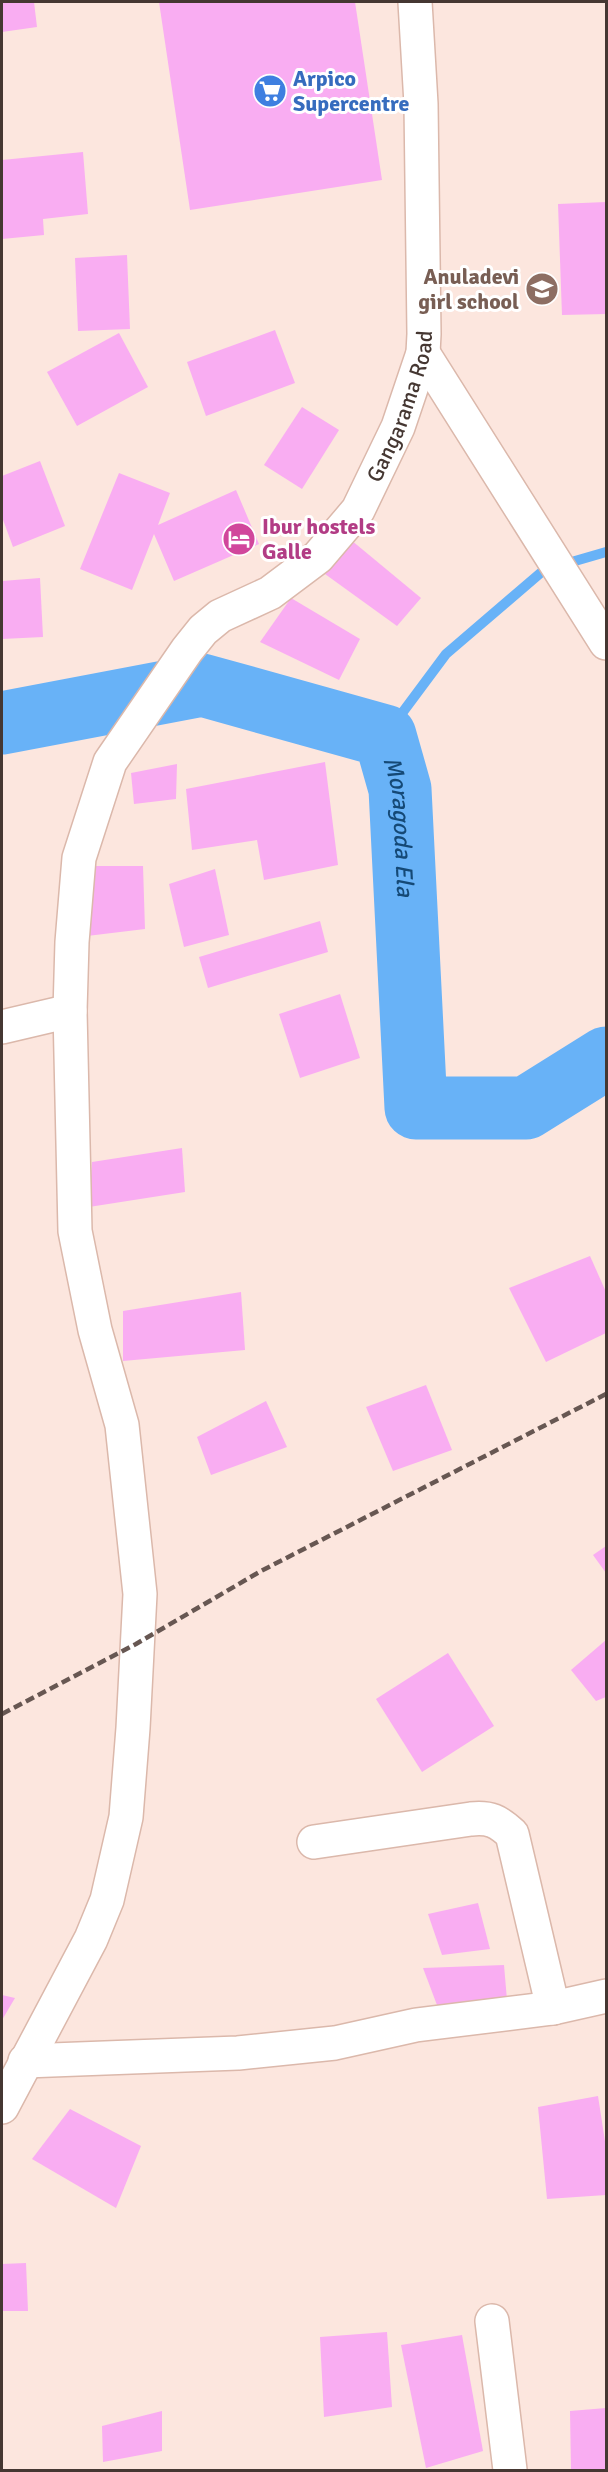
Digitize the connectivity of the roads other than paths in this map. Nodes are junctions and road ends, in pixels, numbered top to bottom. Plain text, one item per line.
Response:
1 (415, 2) edge
2 (423, 352) junction
3 (606, 643) edge
4 (70, 1011) junction
5 (2, 1027) edge
6 (314, 1842) dead end
7 (606, 1996) edge
8 (554, 2008) junction
9 (25, 2061) junction
10 (2, 2107) edge
11 (492, 2321) dead end
12 (510, 2470) edge

1 - 2 street, Gangarama Road
2 - 3 street
2 - 4 street, Gangarama Road
4 - 5 street
4 - 9 street, Gangarama Road
6 - 8 street
7 - 8 street
8 - 9 street
9 - 10 street, Gangarama Road
11 - 12 street

